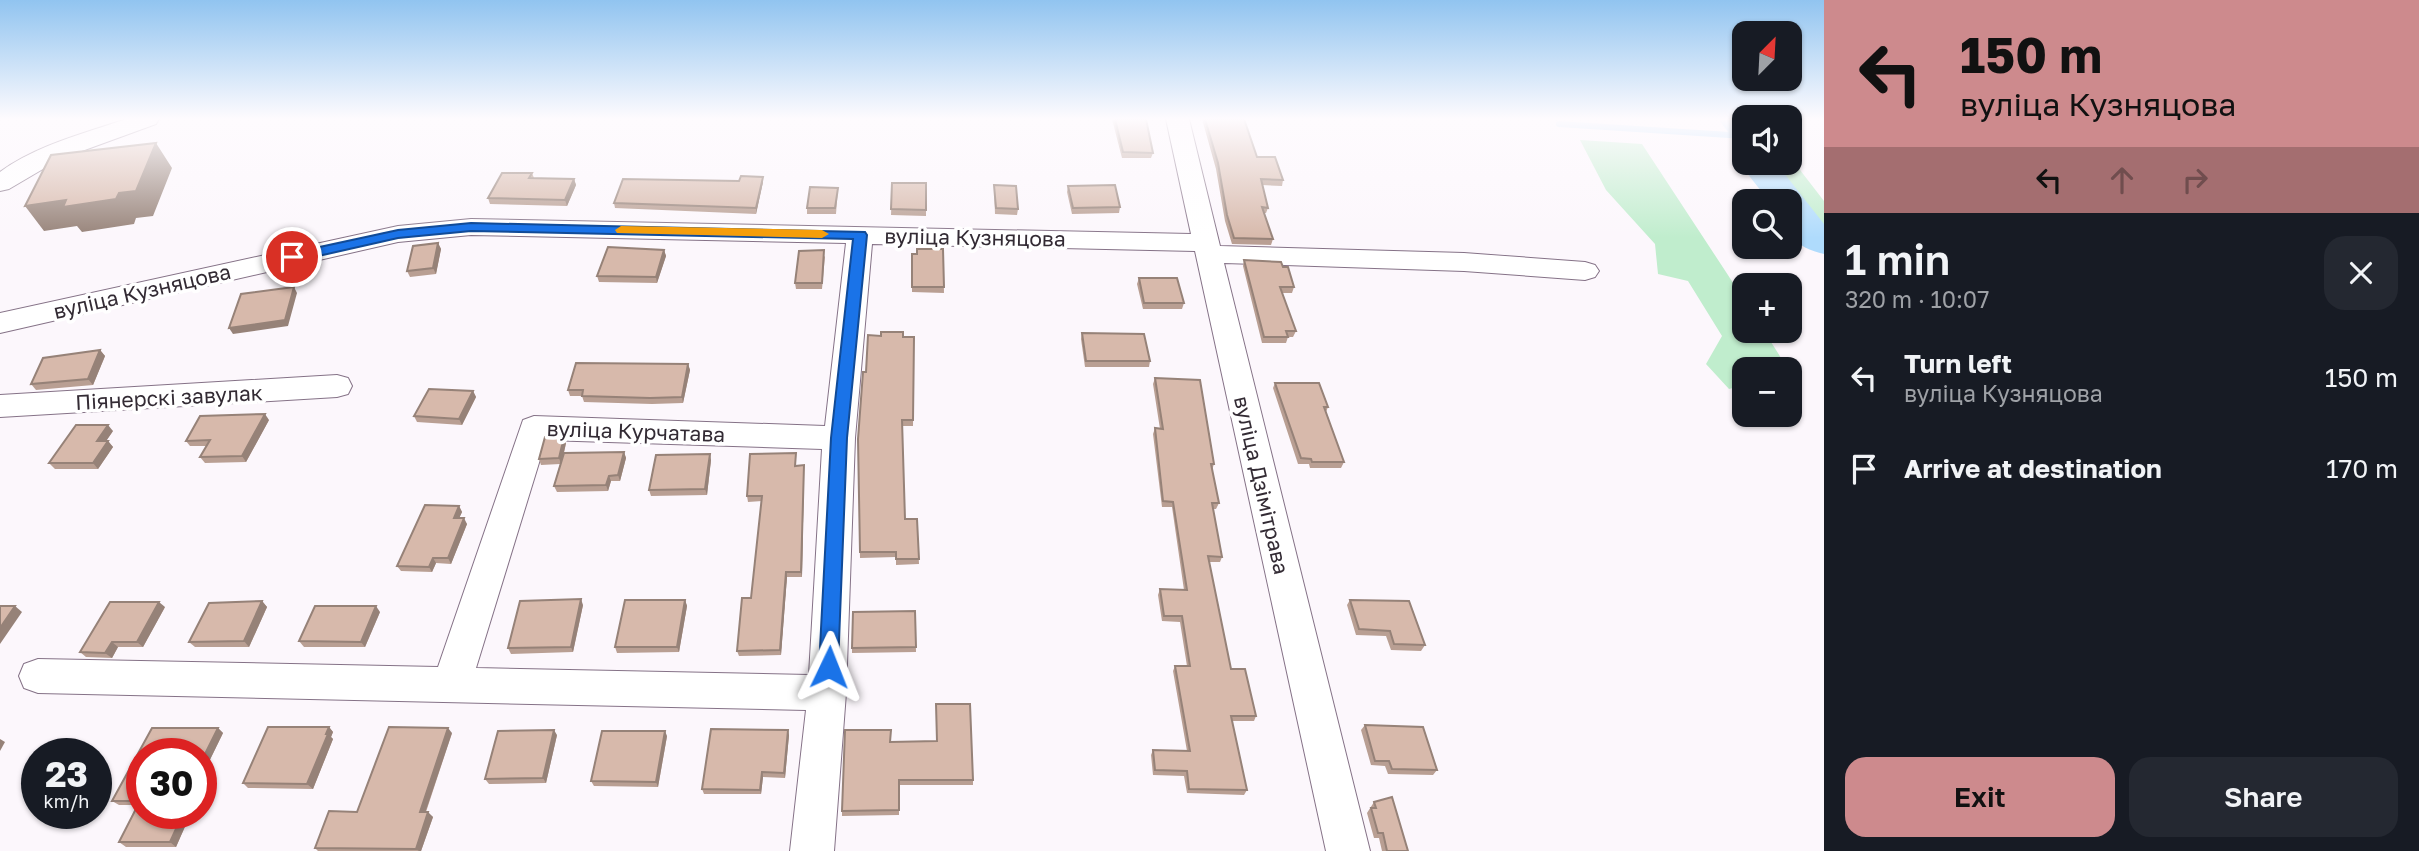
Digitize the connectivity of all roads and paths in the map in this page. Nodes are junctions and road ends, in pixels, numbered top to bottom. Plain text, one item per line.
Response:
1 (38, 159) edge
2 (45, 159) edge
3 (1186, 159) edge
4 (0, 168) edge
5 (0, 184) edge
6 (860, 235) junction
7 (1206, 248) junction
8 (1585, 271) dead end
9 (0, 323) edge
10 (337, 386) dead end
11 (0, 407) edge
12 (839, 438) junction
13 (38, 676) dead end
14 (452, 683) junction
15 (827, 693) junction
16 (812, 851) edge
17 (1348, 851) edge

1 - 4 street
2 - 5 street
3 - 7 street, вуліца Дзімітрава
6 - 7 street, вуліца Кузняцова
6 - 9 street, вуліца Кузняцова
6 - 12 street
7 - 8 street, вуліца Кузняцова
7 - 17 street, вуліца Дзімітрава
10 - 11 street, Піянерскі завулак
12 - 14 street, вуліца Курчатава
12 - 15 street
13 - 14 street
14 - 15 street
15 - 16 street

